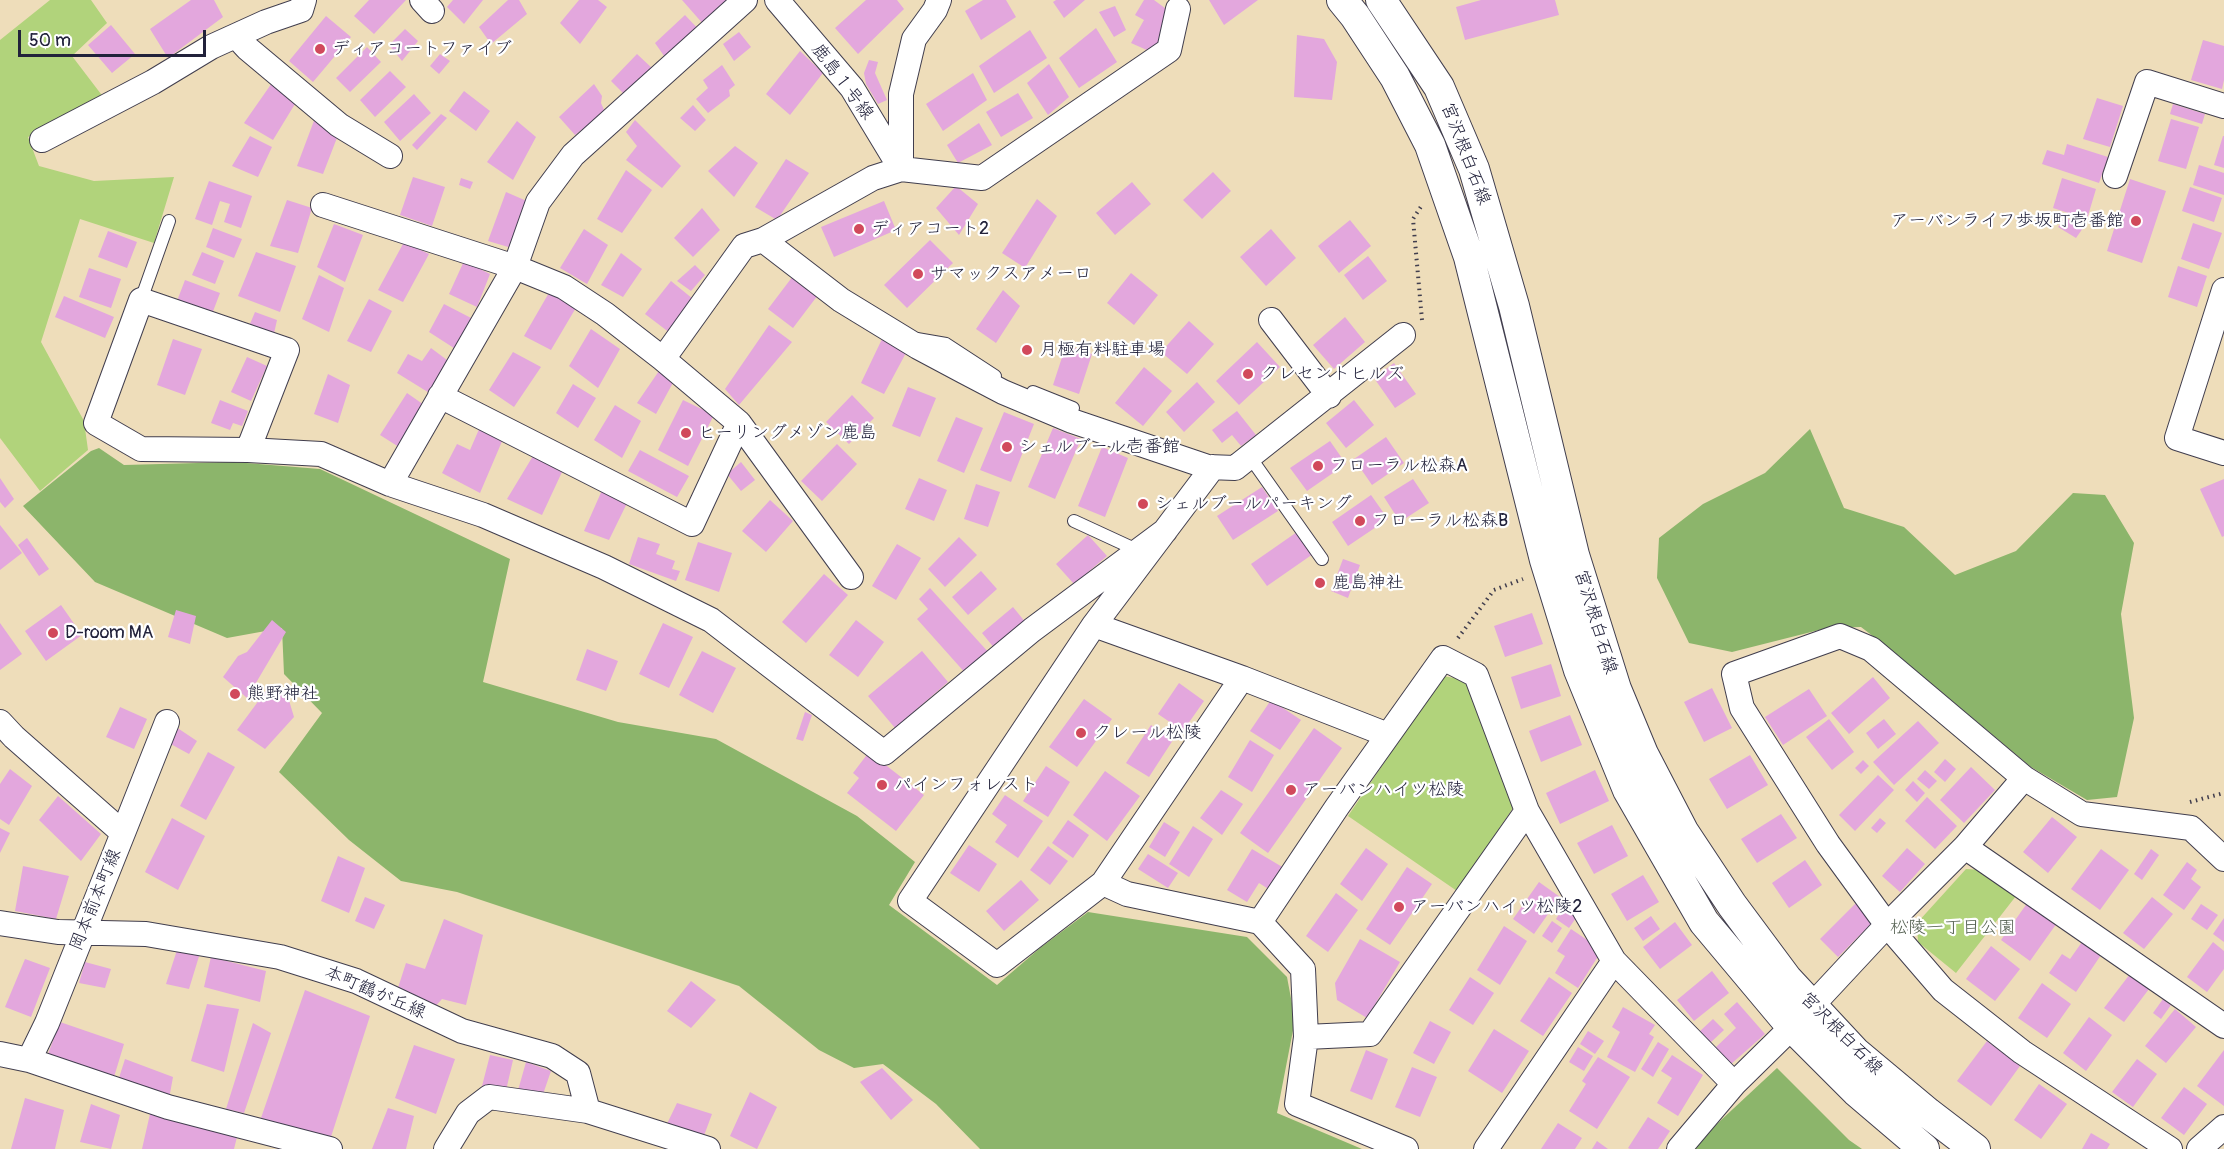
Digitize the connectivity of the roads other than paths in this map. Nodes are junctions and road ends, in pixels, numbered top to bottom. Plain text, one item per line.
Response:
1 (304, 0) edge
2 (745, 0) edge
3 (777, 0) edge
4 (939, 0) edge
5 (1342, 0) edge
6 (1381, 0) edge
7 (1178, 9) dead end
8 (236, 36) junction
9 (2224, 106) edge
10 (42, 140) dead end
11 (390, 156) dead end
12 (902, 169) junction
13 (2115, 176) dead end
14 (323, 206) dead end
15 (169, 221) dead end
16 (763, 240) junction
17 (515, 267) junction
18 (2224, 290) edge
19 (141, 300) junction
20 (1271, 320) dead end
21 (1403, 336) road end
22 (907, 340) junction
23 (663, 359) junction
24 (440, 396) junction
25 (1329, 396) junction
26 (1073, 408) dead end
27 (739, 423) junction
28 (248, 450) junction
29 (2224, 453) edge
30 (1250, 457) junction
31 (1213, 467) junction
32 (390, 484) junction
33 (1074, 521) dead end
34 (1165, 531) junction
35 (1139, 551) junction
36 (1322, 559) dead end
37 (851, 577) dead end
38 (1094, 624) junction
39 (1242, 678) junction
40 (0, 722) edge
41 (167, 722) dead end
42 (1388, 735) junction
43 (2024, 778) junction
44 (1527, 811) junction
45 (123, 833) junction
46 (1965, 848) junction
47 (2224, 859) edge
48 (1103, 883) junction
49 (1260, 922) junction
50 (0, 923) edge
51 (1887, 926) junction
52 (84, 933) junction
53 (1614, 961) junction
54 (1801, 1017) junction
55 (2224, 1026) edge
56 (1306, 1037) junction
57 (0, 1054) edge
58 (29, 1060) junction
59 (1734, 1084) junction
60 (588, 1111) junction
61 (2224, 1127) edge
62 (330, 1149) edge
63 (446, 1149) edge
64 (708, 1149) edge
65 (1406, 1149) edge
66 (1486, 1149) edge
67 (1679, 1149) edge
68 (1924, 1149) edge
69 (1975, 1149) edge
70 (2170, 1149) edge
71 (2199, 1149) edge

1 - 8 street
2 - 17 street
3 - 12 street, 鹿島１号線
4 - 12 street
5 - 54 street
6 - 54 street, 宮沢根白石線
7 - 12 street
8 - 10 street
8 - 11 street
9 - 13 street
12 - 16 street
14 - 17 street
15 - 19 lane
16 - 22 street
16 - 23 street
17 - 23 street
17 - 24 street
18 - 29 street
19 - 28 street
19 - 28 street
20 - 25 street
21 - 25 street
22 - 26 lane
22 - 31 street
23 - 27 street
24 - 27 street
24 - 32 street
25 - 30 street
27 - 37 street
28 - 32 street
30 - 31 street
30 - 36 lane
31 - 34 street
32 - 35 street
33 - 35 lane
34 - 35 street
34 - 38 street
38 - 39 street
38 - 48 street
39 - 42 street
39 - 48 street
40 - 45 street, 岡本前本町線
41 - 45 street
42 - 44 street
42 - 49 street
43 - 46 street
43 - 47 street
43 - 51 street
44 - 53 street
44 - 56 street
45 - 52 street, 岡本前本町線
46 - 51 street
46 - 55 street
48 - 49 street
49 - 56 street
50 - 52 street, 本町鶴が丘線
51 - 54 street
51 - 70 street
52 - 58 street, 岡本前本町線
52 - 60 street, 本町鶴が丘線
53 - 59 street
53 - 66 street
54 - 59 street
54 - 68 street
54 - 69 street, 宮沢根白石線
56 - 65 street
57 - 58 street
58 - 62 street
59 - 67 street
60 - 63 street
60 - 64 street
61 - 71 street

